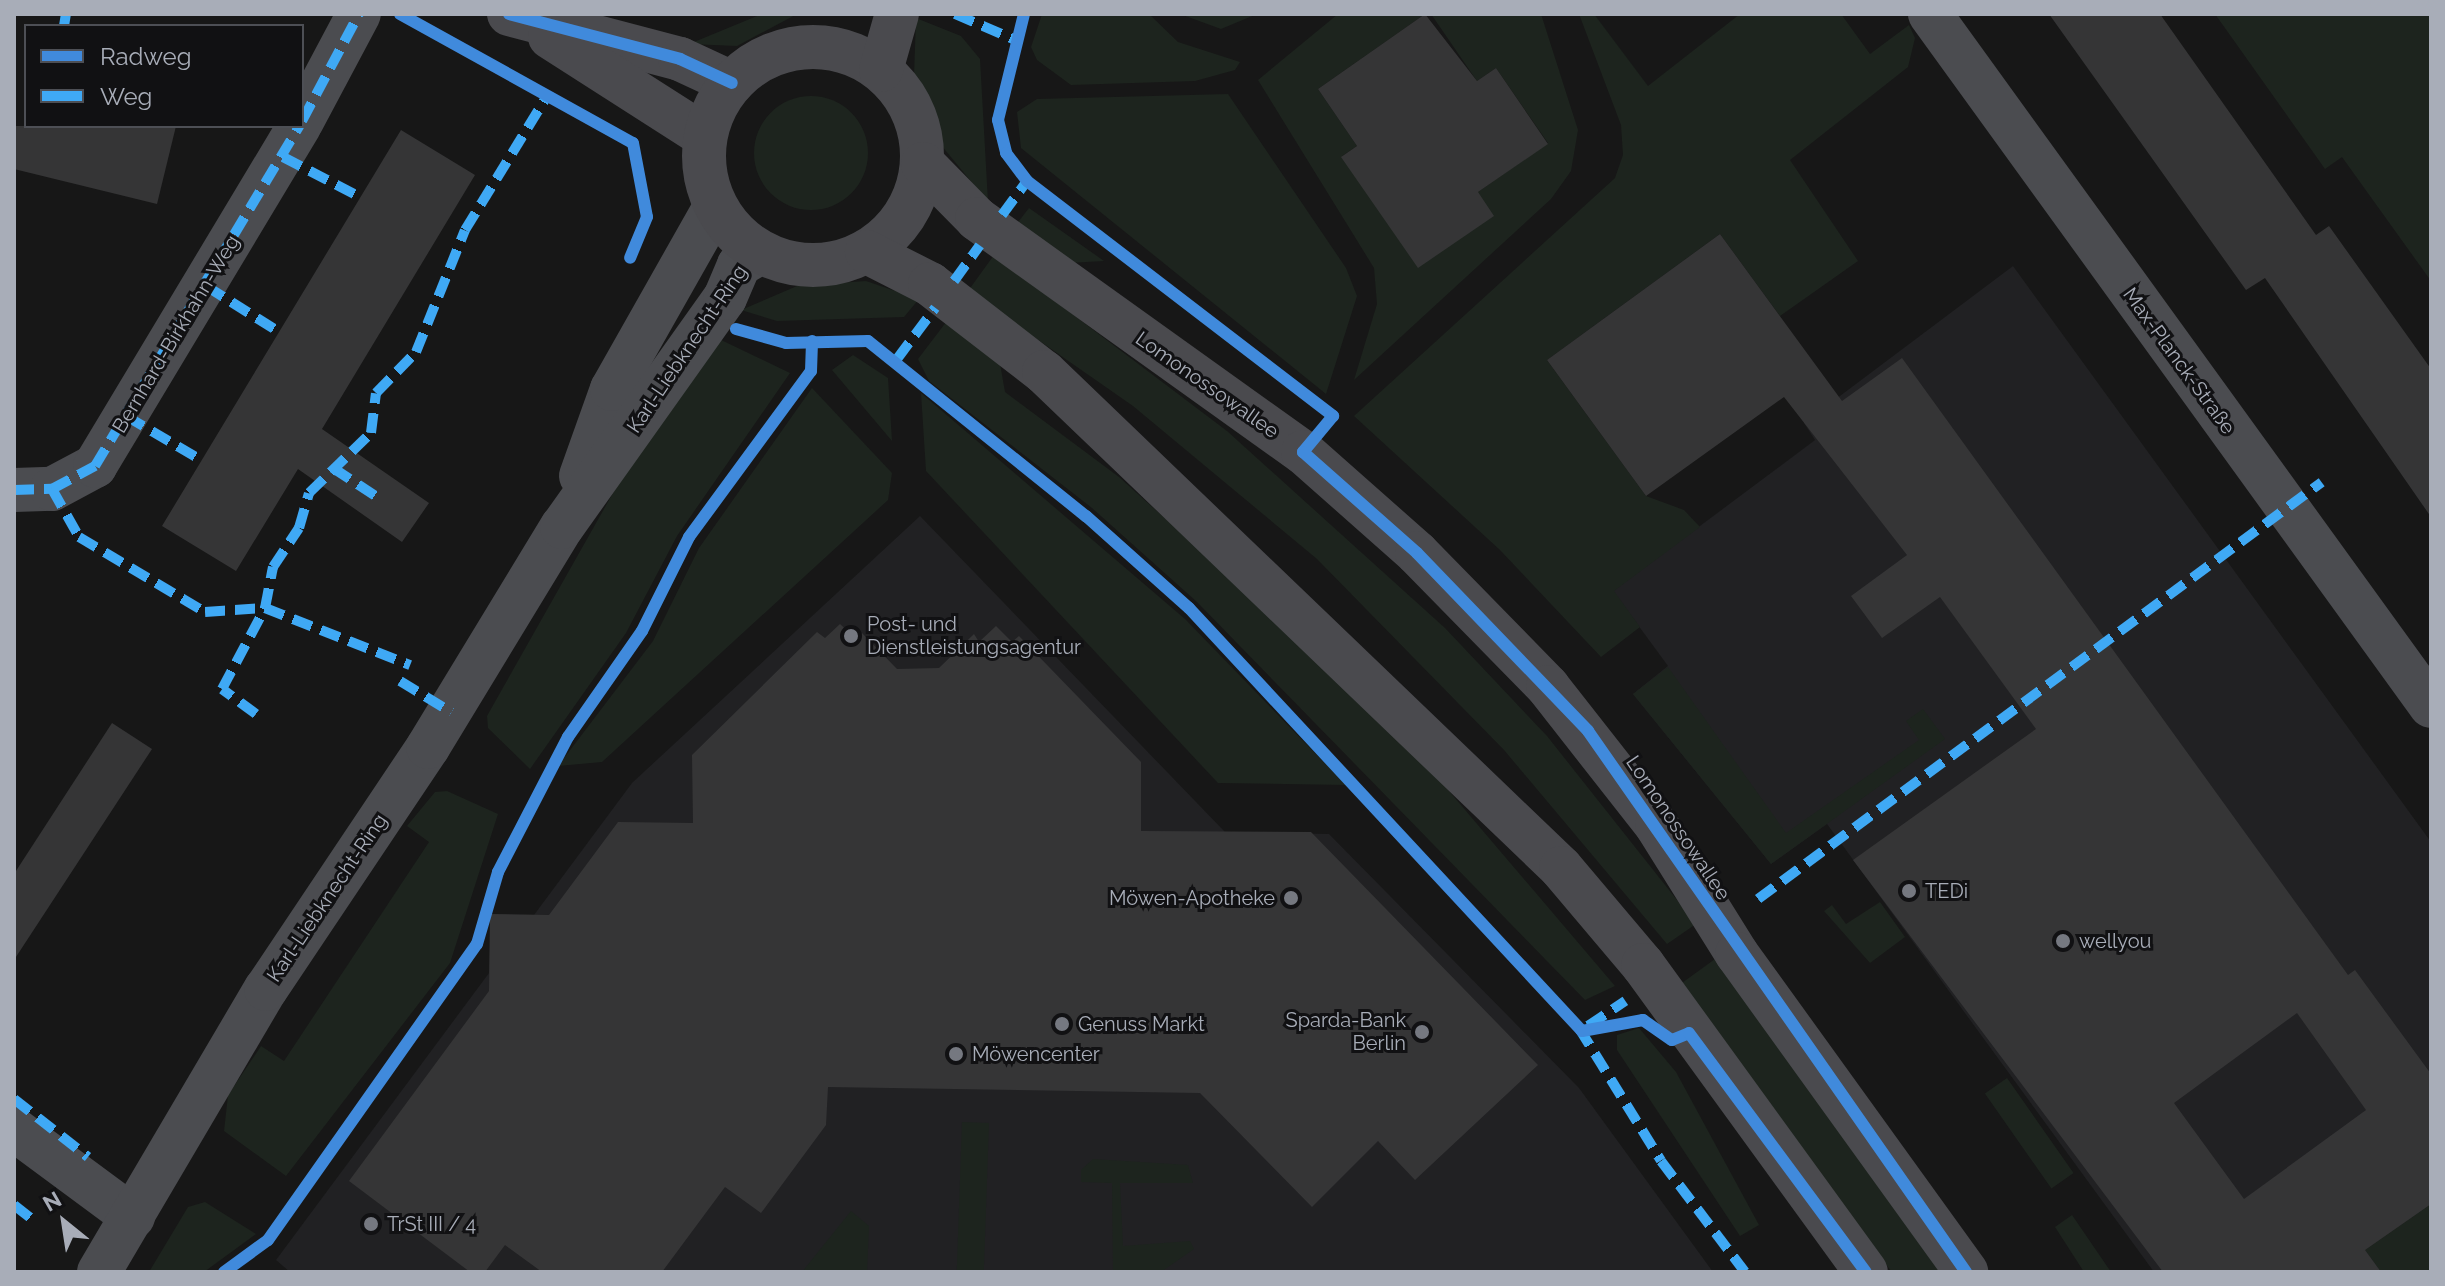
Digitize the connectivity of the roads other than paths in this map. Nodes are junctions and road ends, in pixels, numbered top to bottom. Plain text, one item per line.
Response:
1 (359, 14) edge
2 (897, 14) edge
3 (1930, 14) edge
4 (513, 15) edge
5 (820, 30) edge
6 (881, 70) junction
7 (732, 83) junction
8 (304, 117) edge
9 (298, 128) edge
10 (705, 136) junction
11 (923, 164) junction
12 (715, 207) junction
13 (867, 252) junction
14 (759, 253) junction
15 (14, 490) edge
16 (562, 527) junction
17 (2431, 706) edge
18 (14, 1129) edge
19 (133, 1217) junction
20 (99, 1272) edge
21 (1866, 1272) edge
22 (1966, 1272) edge

1 - 8 street
2 - 6 street
3 - 17 street, Max-Planck-Straße
4 - 7 street
4 - 10 street
5 - 6 street
5 - 7 street
6 - 11 street
7 - 10 street
9 - 15 street, Bernhard-Birkhahn-Weg
10 - 12 street
11 - 13 street
11 - 22 street, Lomonossowallee
12 - 14 street
12 - 16 street, Karl-Liebknecht-Ring
13 - 14 street
13 - 21 street
14 - 16 street, Karl-Liebknecht-Ring
16 - 19 street, Karl-Liebknecht-Ring
18 - 19 street
19 - 20 street, Karl-Liebknecht-Ring

